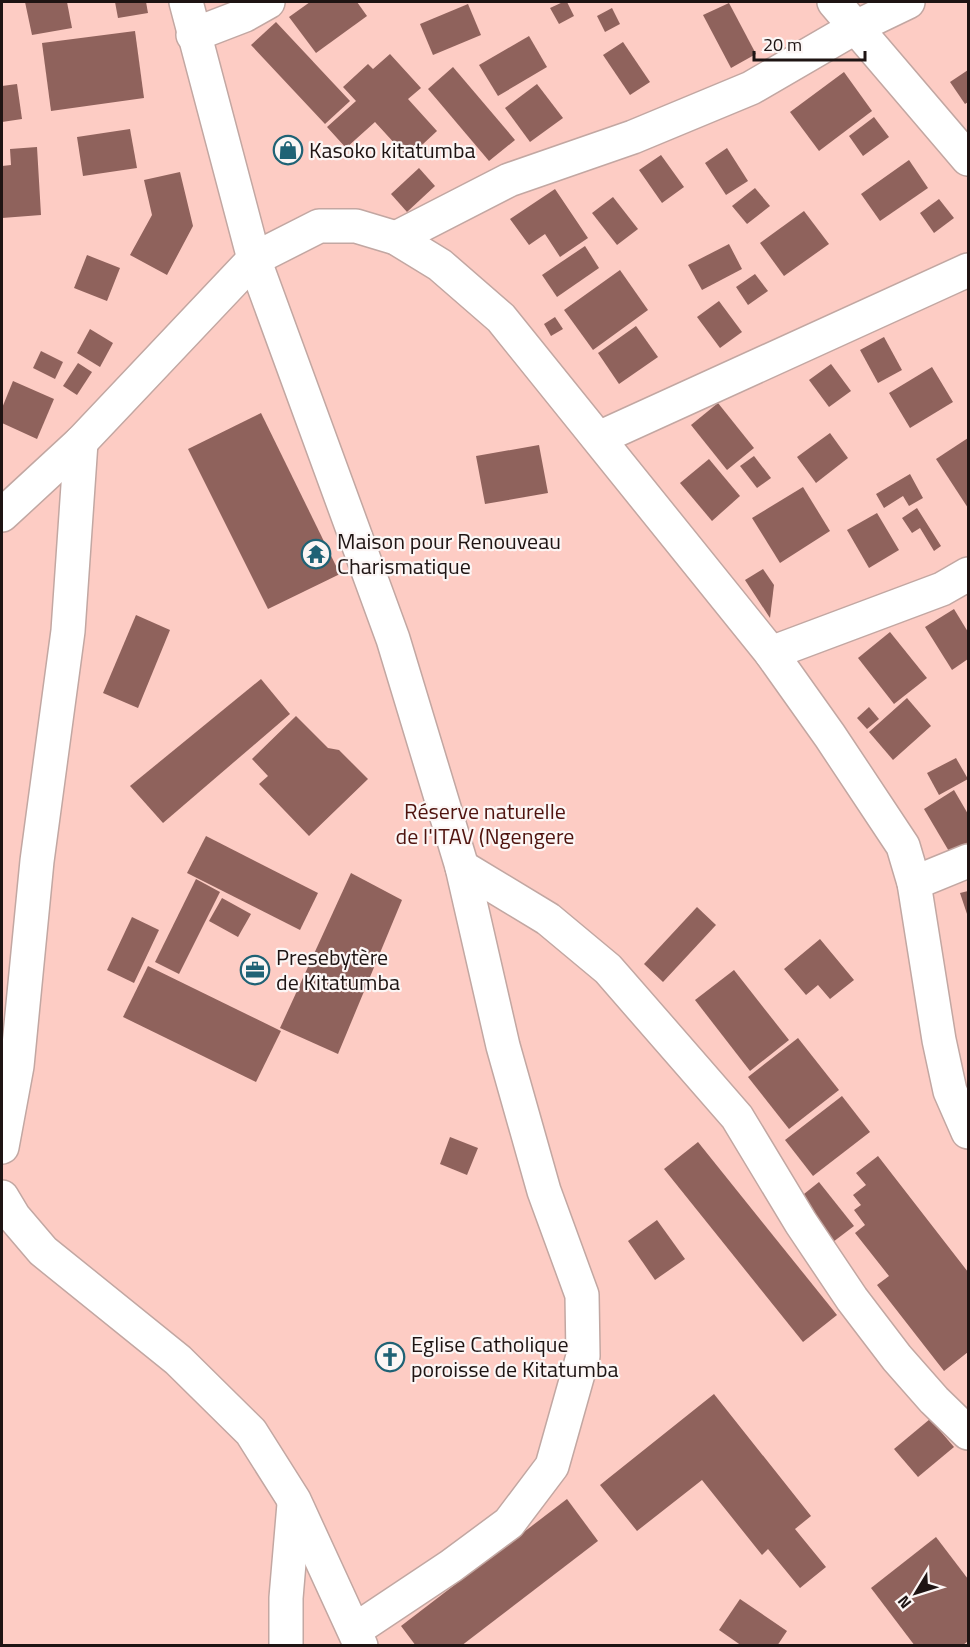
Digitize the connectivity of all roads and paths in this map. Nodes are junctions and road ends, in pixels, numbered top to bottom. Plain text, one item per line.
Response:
1 (186, 2) edge
2 (268, 2) edge
3 (834, 2) edge
4 (908, 2) edge
5 (856, 27) junction
6 (193, 35) junction
7 (969, 159) edge
8 (396, 238) junction
9 (255, 259) junction
10 (969, 270) edge
11 (599, 438) junction
12 (81, 442) junction
13 (2, 515) edge
14 (969, 574) edge
15 (771, 653) junction
16 (969, 861) edge
17 (462, 867) junction
18 (914, 883) junction
19 (969, 1132) edge
20 (2, 1147) edge
21 (2, 1197) edge
22 (969, 1433) edge
23 (294, 1500) junction
24 (358, 1638) edge
25 (286, 1646) edge

1 - 6 street
2 - 6 street
3 - 5 street
4 - 5 street
5 - 7 street
5 - 8 street
6 - 9 street
8 - 9 street
8 - 11 street
9 - 12 street
9 - 17 street
10 - 11 street
11 - 15 street
12 - 13 street
12 - 20 street
14 - 15 street
15 - 18 street
16 - 18 street
17 - 22 street
17 - 24 street
18 - 19 street
21 - 23 street
23 - 24 street
23 - 25 street

